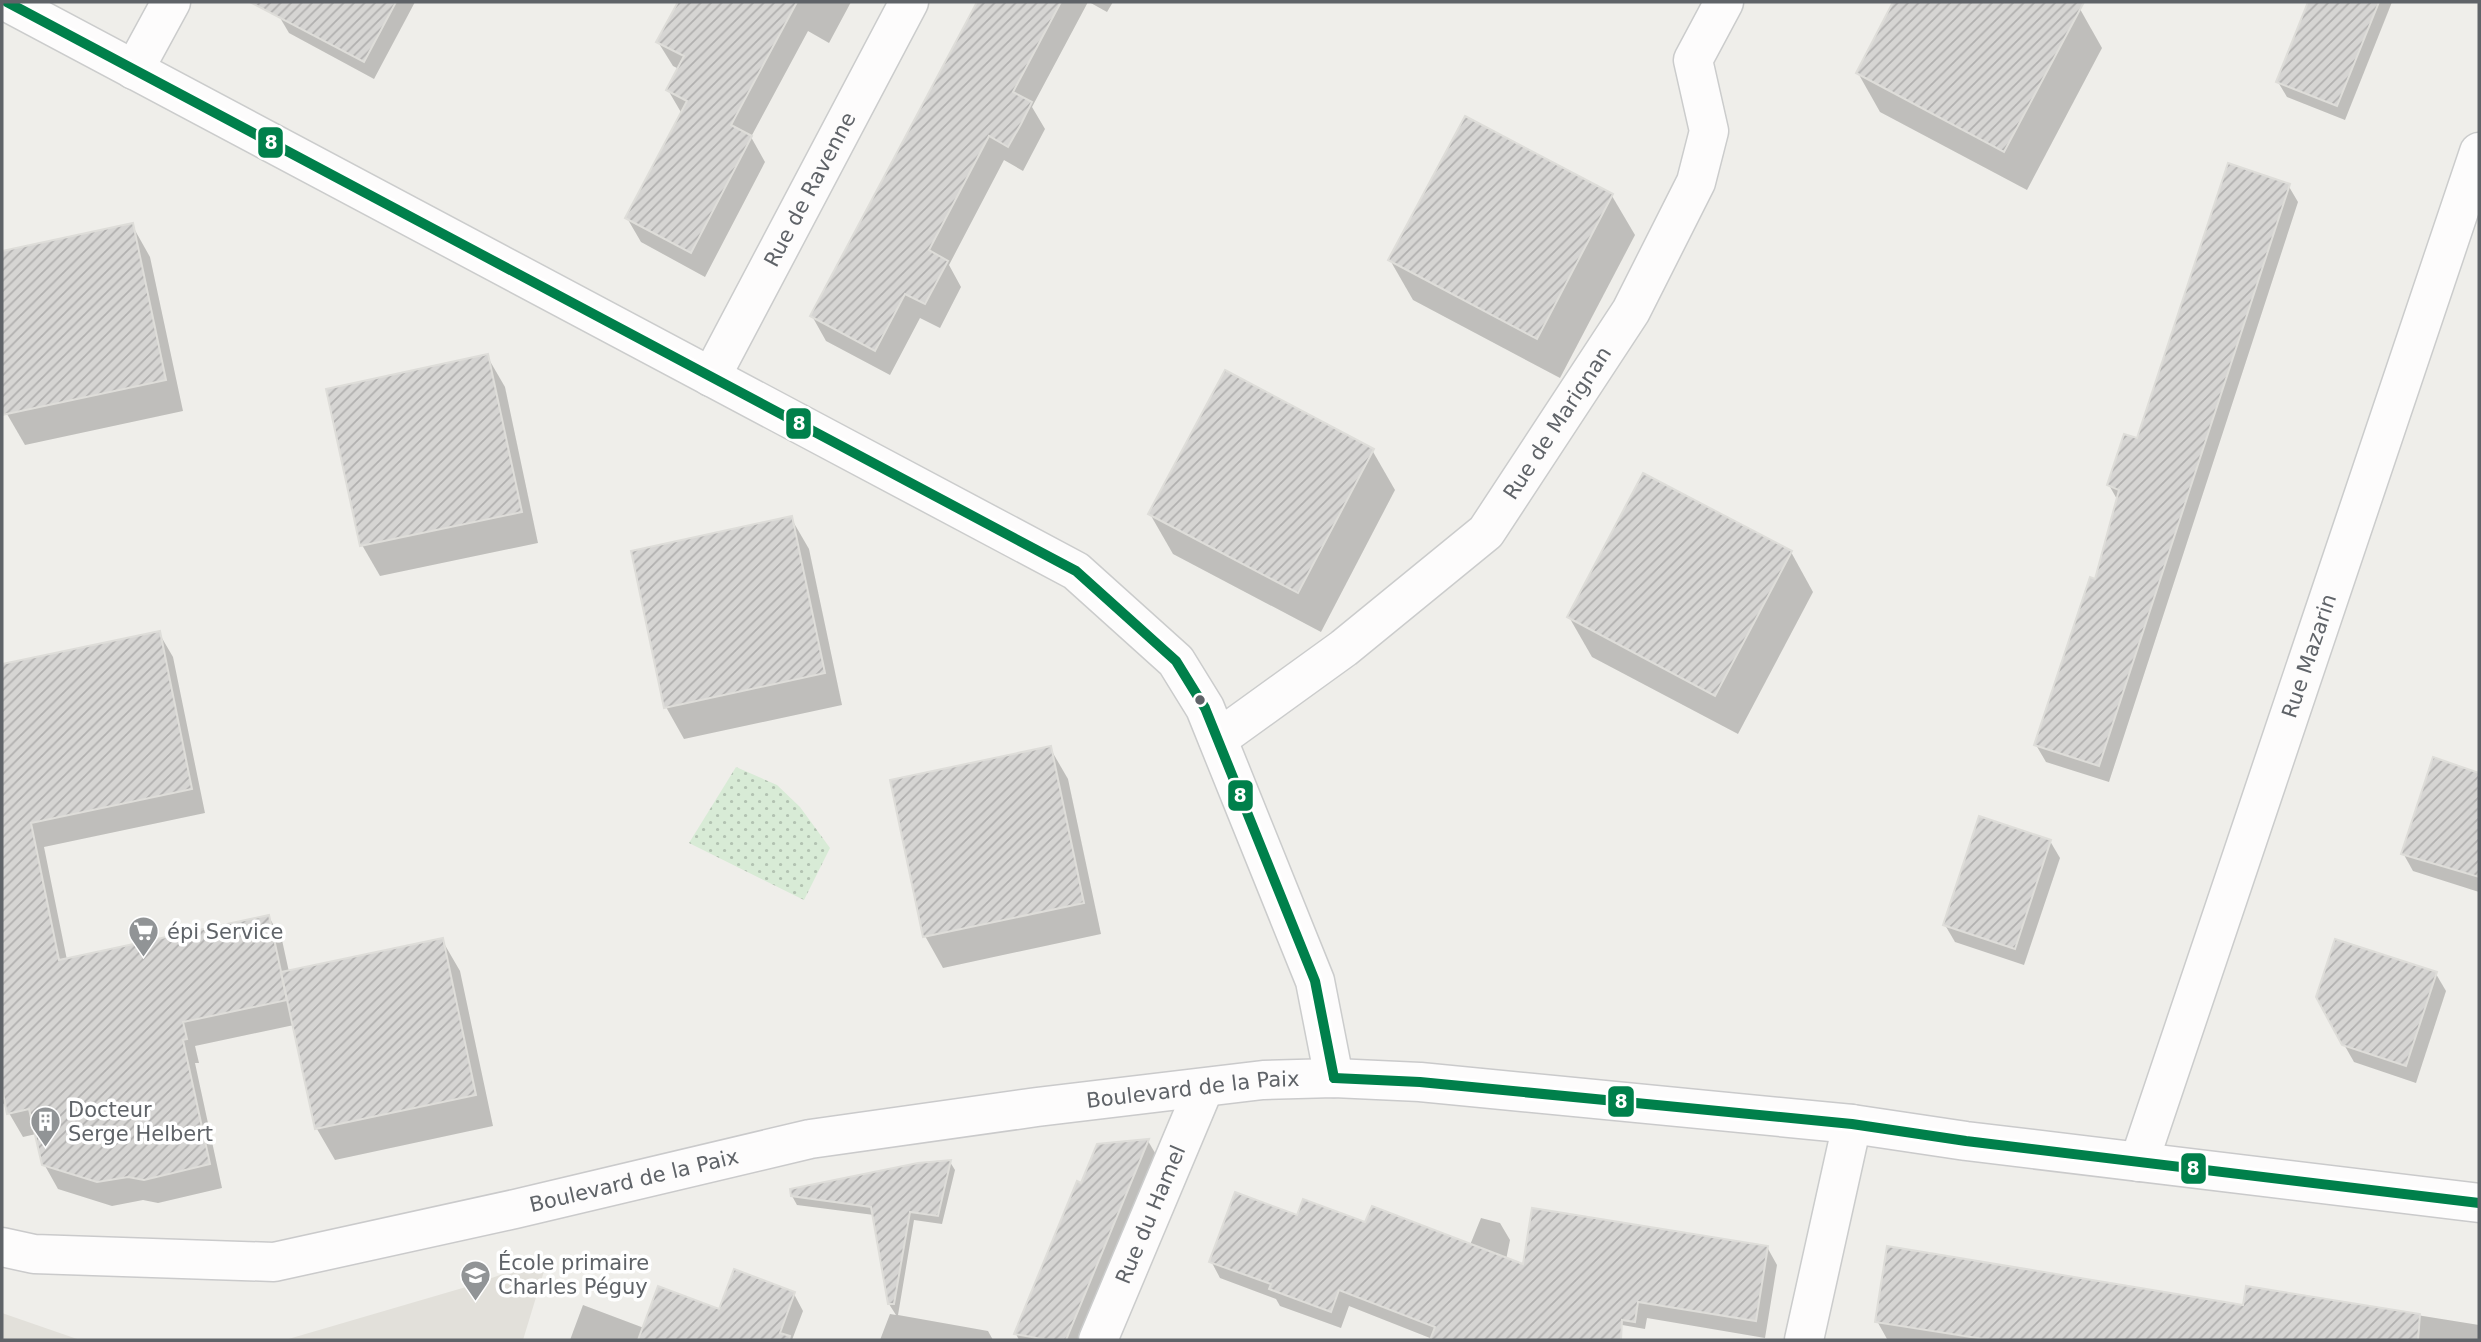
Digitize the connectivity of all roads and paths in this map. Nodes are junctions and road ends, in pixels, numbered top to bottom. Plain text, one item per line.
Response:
1 (7, 2) edge
2 (171, 2) edge
3 (909, 2) edge
4 (1724, 2) edge
5 (134, 70) junction
6 (2479, 152) edge
7 (711, 377) junction
8 (1218, 739) junction
9 (1334, 1078) junction
10 (1204, 1088) junction
11 (1852, 1124) junction
12 (2139, 1162) junction
13 (2479, 1203) edge
14 (2, 1247) edge
15 (1098, 1340) edge
16 (1804, 1340) edge

1 - 5 street
2 - 5 street
3 - 7 street, Rue de Ravenne
4 - 8 street, Rue de Marignan
5 - 7 street
6 - 12 street, Rue Mazarin
7 - 8 street
8 - 9 street
9 - 10 street, Boulevard de la Paix
9 - 11 street, Boulevard de la Paix
10 - 14 street, Boulevard de la Paix
10 - 15 street, Rue du Hamel
11 - 12 street, Boulevard de la Paix
11 - 16 street
12 - 13 street, Boulevard de la Paix

